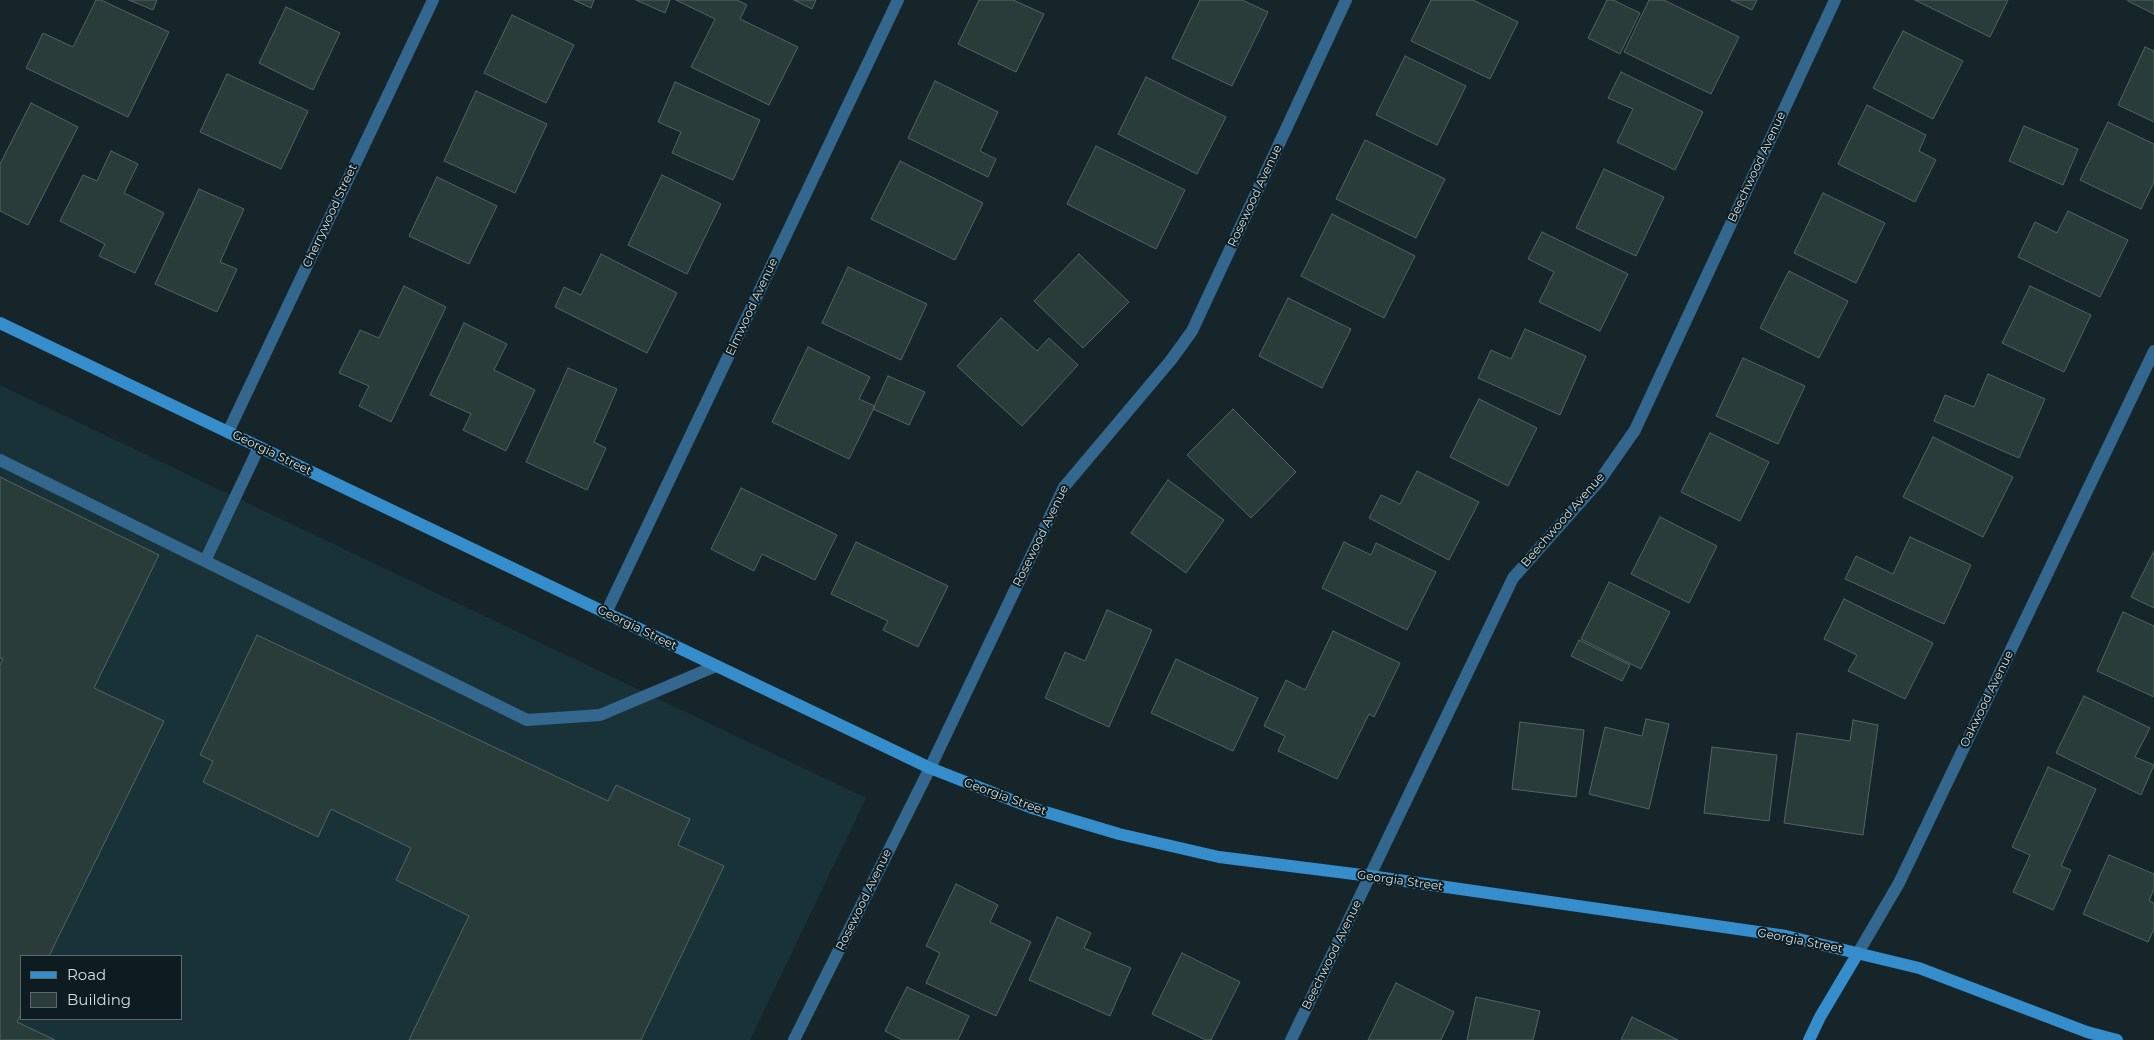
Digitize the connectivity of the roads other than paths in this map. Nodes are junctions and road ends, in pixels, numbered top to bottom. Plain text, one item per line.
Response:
1 (433, 0) edge
2 (898, 0) edge
3 (1346, 0) edge
4 (1835, 0) edge
5 (0, 323) edge
6 (2154, 351) edge
7 (228, 432) junction
8 (259, 447) junction
9 (0, 460) edge
10 (204, 561) junction
11 (606, 613) junction
12 (716, 666) junction
13 (930, 768) junction
14 (1370, 876) junction
15 (1858, 953) junction
16 (2092, 1036) edge
17 (794, 1040) edge
18 (1291, 1040) edge
19 (1809, 1040) edge
20 (2117, 1040) edge

1 - 7 street, Cherrywood Street
2 - 11 street, Elmwood Avenue
3 - 13 street, Rosewood Avenue
4 - 14 street, Beechwood Avenue
5 - 7 main road, Georgia Street
6 - 15 street, Oakwood Avenue
7 - 8 main road, Georgia Street
8 - 10 street
8 - 11 main road, Georgia Street
9 - 10 street
10 - 12 street
11 - 12 main road, Georgia Street
12 - 13 main road, Georgia Street
13 - 14 main road, Georgia Street
13 - 17 street, Rosewood Avenue
14 - 15 main road, Georgia Street
14 - 18 street, Beechwood Avenue
15 - 16 main road, Georgia Street
15 - 19 main road, Oakwood Avenue
16 - 20 main road, Georgia Street

